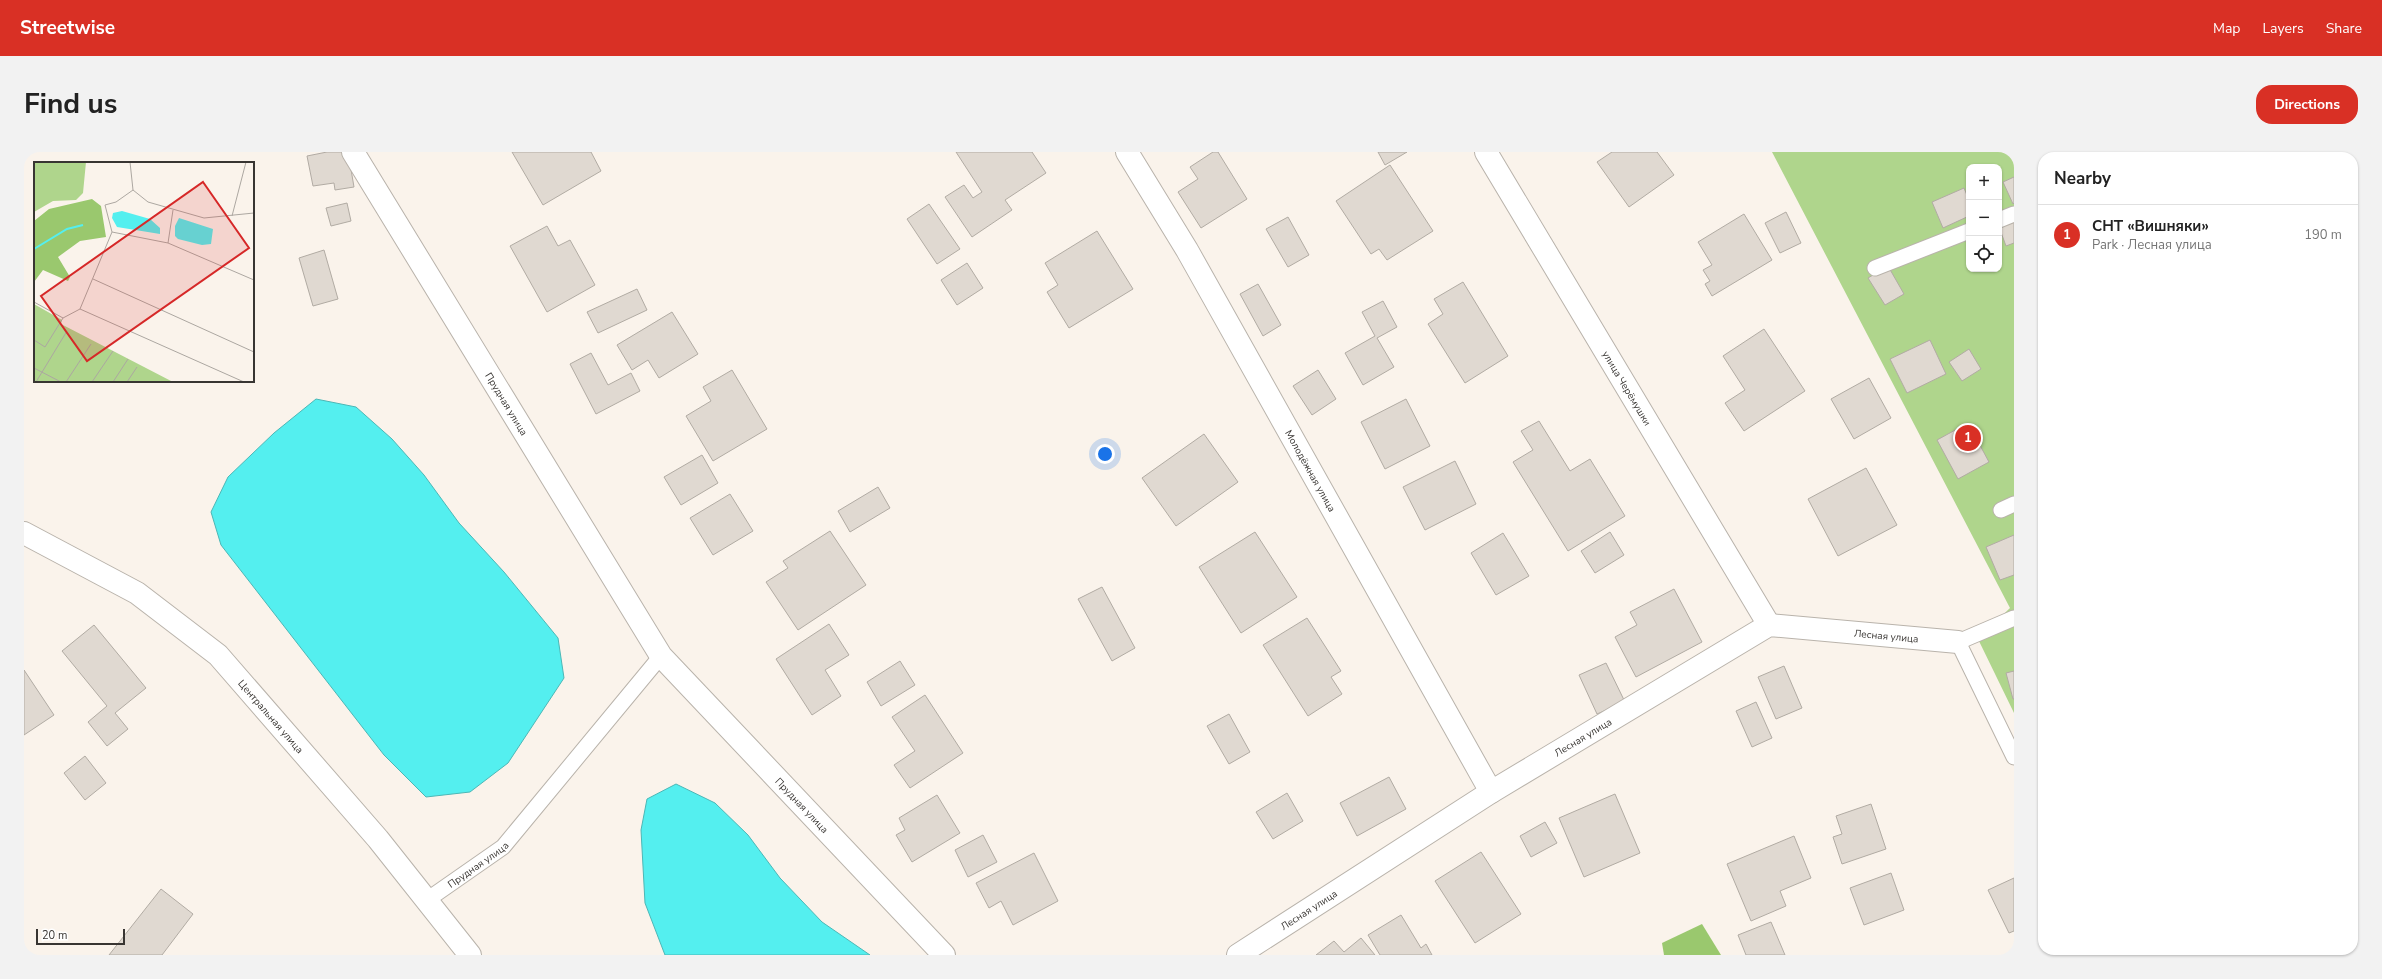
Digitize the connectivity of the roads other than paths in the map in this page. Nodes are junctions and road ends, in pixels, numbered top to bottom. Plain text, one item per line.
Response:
1 (353, 152) edge
2 (1127, 152) edge
3 (1486, 152) edge
4 (2014, 214) edge
5 (2002, 219) edge
6 (1966, 232) edge
7 (1875, 268) dead end
8 (24, 533) edge
9 (2014, 618) edge
10 (1769, 624) junction
11 (1958, 642) junction
12 (661, 656) junction
13 (2014, 757) edge
14 (1491, 792) junction
15 (427, 900) junction
16 (470, 955) edge
17 (944, 955) edge
18 (1238, 955) edge

1 - 12 street, Прудная улица
2 - 14 street, Молодёжная улица
3 - 10 street, улица Черёмушки
4 - 5 lane
6 - 7 lane
8 - 15 street, Центральная улица
9 - 11 lane
10 - 11 street, Лесная улица
10 - 14 street, Лесная улица
11 - 13 lane
12 - 15 lane, Прудная улица
12 - 17 street, Прудная улица
14 - 18 street, Лесная улица
15 - 16 street, Центральная улица

